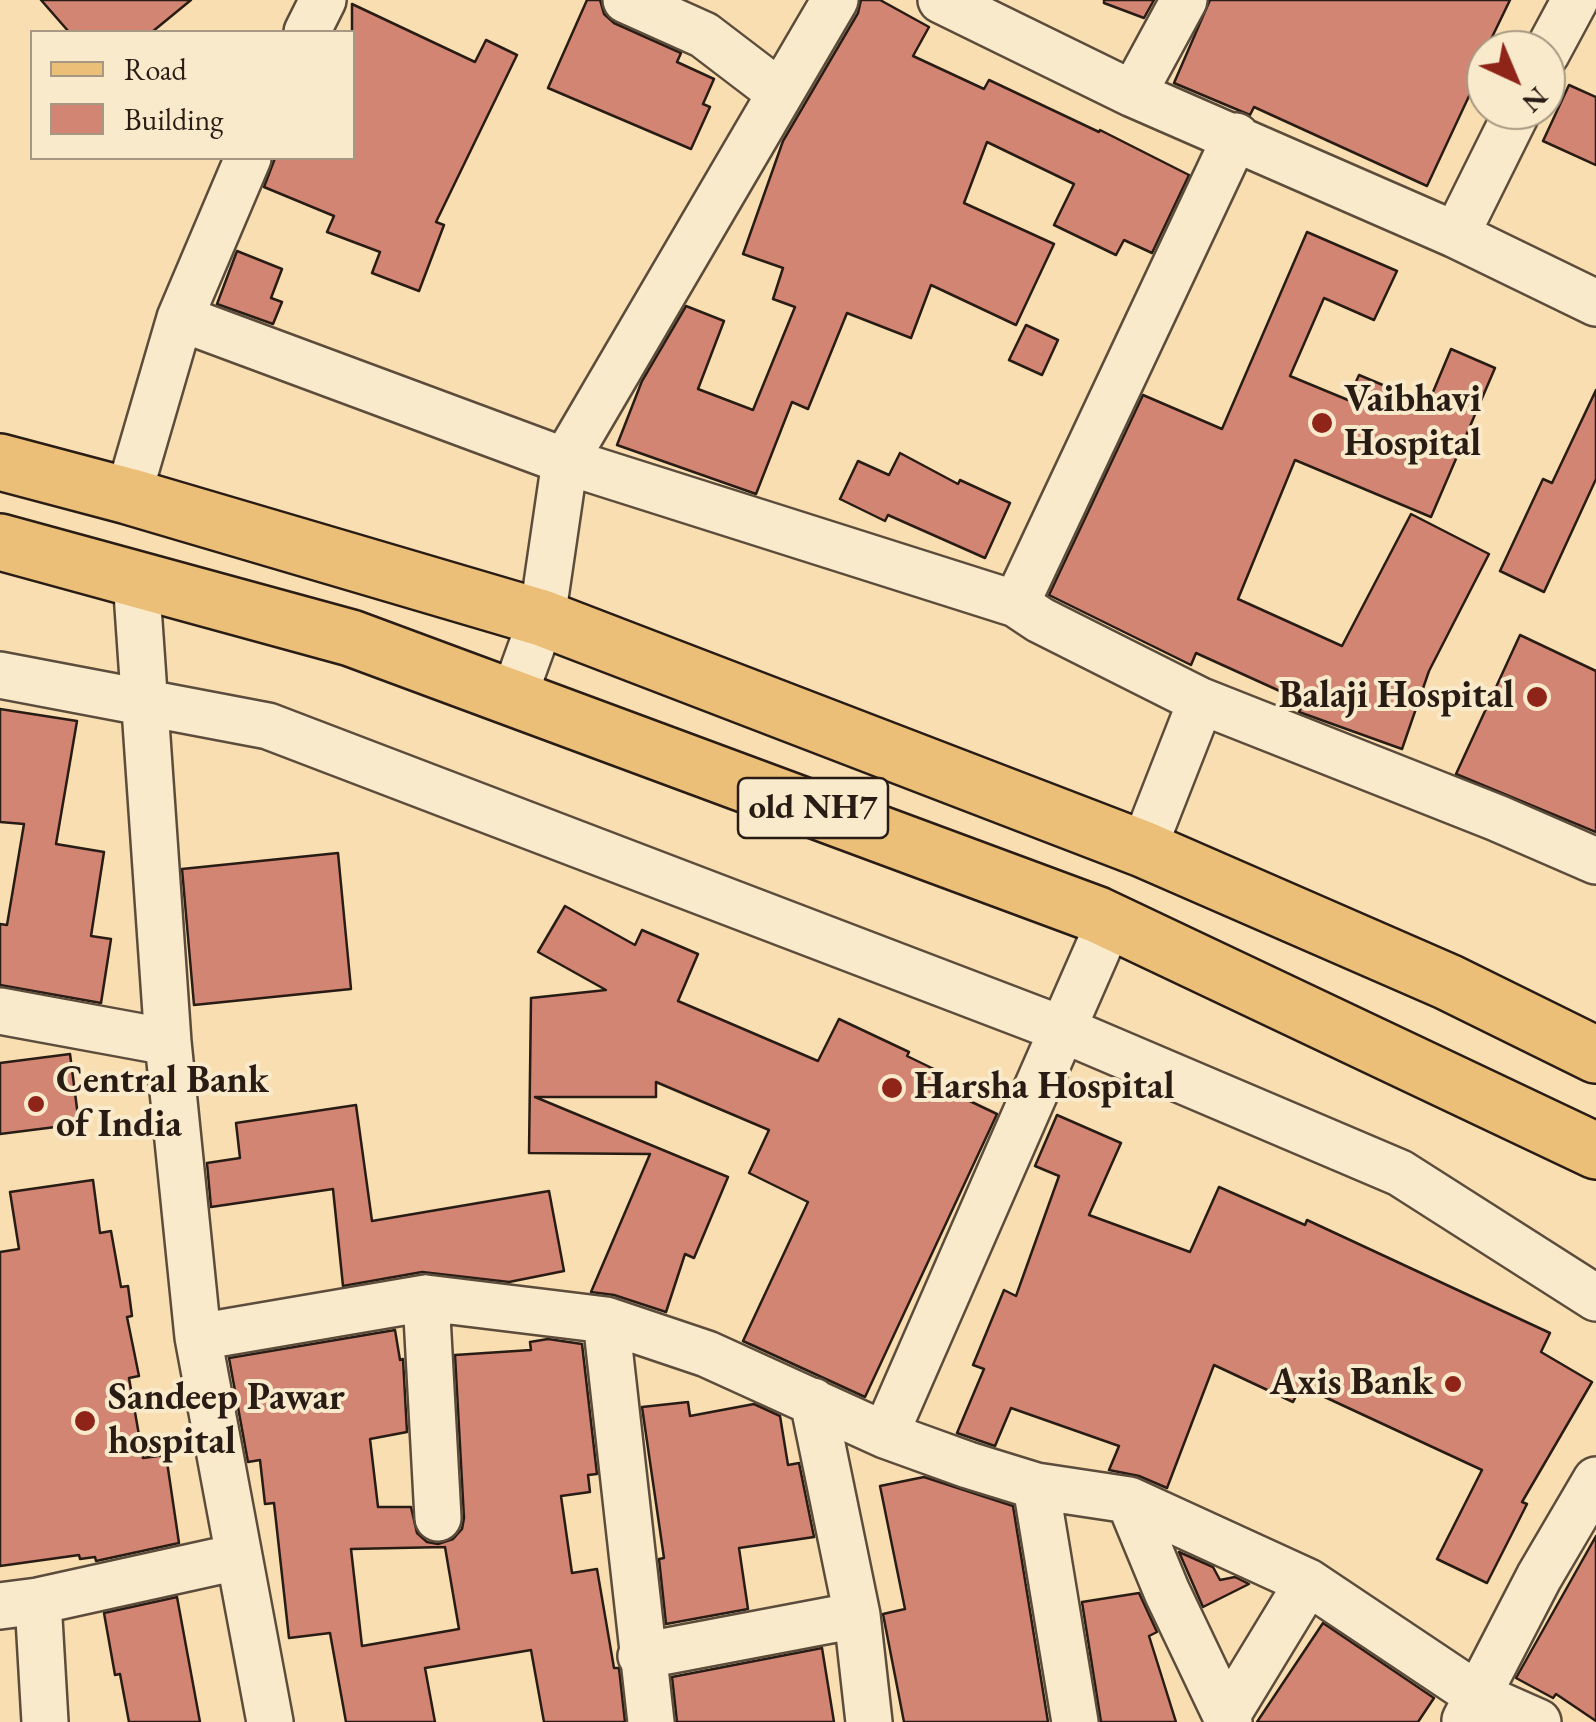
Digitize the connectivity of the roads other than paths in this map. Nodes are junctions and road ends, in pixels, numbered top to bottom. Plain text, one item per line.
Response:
1 (323, 0) edge
2 (626, 0) edge
3 (835, 0) edge
4 (941, 0) edge
5 (1184, 0) edge
6 (1575, 0) edge
7 (308, 30) edge
8 (1559, 30) edge
9 (780, 93) junction
10 (1133, 94) junction
11 (1508, 130) edge
12 (1236, 136) junction
13 (247, 160) edge
14 (1456, 236) junction
15 (1596, 302) edge
16 (180, 318) junction
17 (0, 462) edge
18 (565, 462) junction
19 (128, 496) junction
20 (0, 542) edge
21 (136, 578) junction
22 (1016, 604) junction
23 (542, 618) junction
24 (0, 674) edge
25 (513, 698) junction
26 (1201, 701) junction
27 (146, 705) junction
28 (1143, 848) junction
29 (1596, 861) edge
30 (1110, 921) junction
31 (0, 1011) edge
32 (1064, 1030) junction
33 (168, 1042) junction
34 (1596, 1055) edge
35 (1596, 1151) edge
36 (426, 1298) junction
37 (1596, 1298) edge
38 (606, 1320) junction
39 (198, 1337) junction
40 (814, 1401) junction
41 (885, 1435) junction
42 (1596, 1480) edge
43 (1036, 1486) junction
44 (1129, 1500) junction
45 (438, 1518) dead end
46 (237, 1556) junction
47 (1308, 1582) junction
48 (19, 1604) edge
49 (857, 1615) junction
50 (642, 1656) junction
51 (1470, 1708) edge
52 (1227, 1719) edge
53 (45, 1722) edge
54 (270, 1722) edge
55 (651, 1722) edge
56 (869, 1722) edge
57 (1075, 1722) edge
58 (1538, 1722) edge

1 - 7 street
2 - 9 street
3 - 9 street
4 - 10 street
5 - 10 street
6 - 8 street
9 - 18 street
10 - 12 street
11 - 14 street
12 - 14 street
12 - 22 street
13 - 16 street
14 - 15 street
16 - 18 street
16 - 19 street
17 - 19 main road, Old NH7
18 - 22 street
18 - 23 street
19 - 23 main road, Old NH7
20 - 21 main road, old NH7
21 - 25 main road, old NH7
21 - 27 street
22 - 26 street
23 - 25 street
23 - 28 main road, Old NH7
24 - 27 street
25 - 30 main road, old NH7
26 - 28 street
26 - 29 street
27 - 32 street
27 - 33 street
28 - 34 main road, Old NH7
30 - 32 street
30 - 35 main road, old NH7
31 - 33 street
32 - 37 street
32 - 41 street
33 - 39 street
36 - 38 street
36 - 39 street
36 - 45 street
38 - 40 street
38 - 50 street
39 - 46 street
40 - 41 street
40 - 49 street
41 - 43 street
42 - 51 street
43 - 44 street
43 - 57 street
44 - 47 street
44 - 52 street
46 - 48 street
46 - 54 street
47 - 51 street
47 - 52 street
48 - 53 street
49 - 50 street
49 - 56 street
50 - 55 street
51 - 58 street

